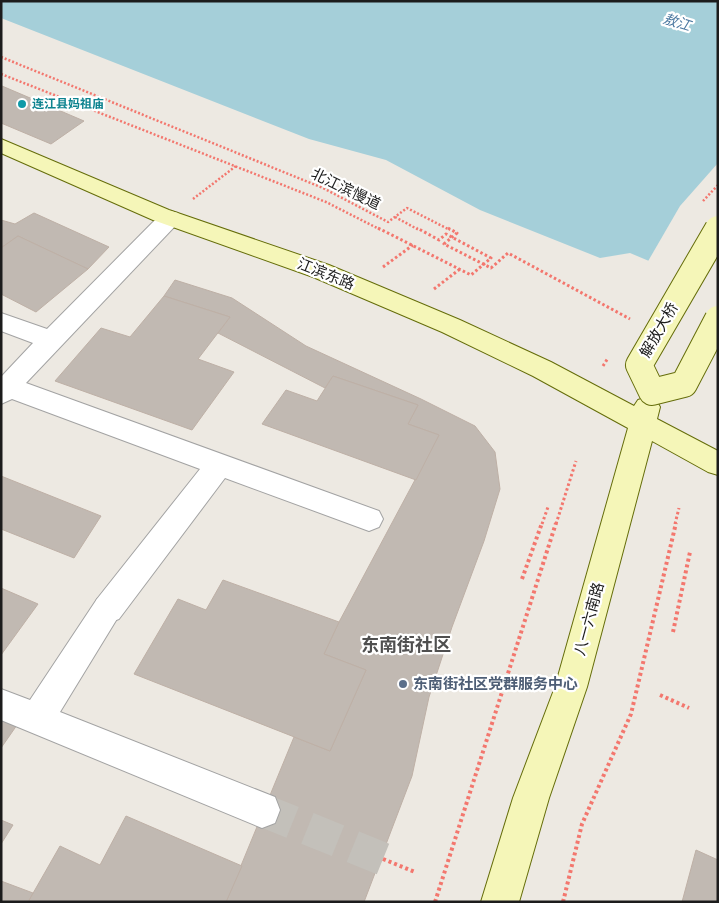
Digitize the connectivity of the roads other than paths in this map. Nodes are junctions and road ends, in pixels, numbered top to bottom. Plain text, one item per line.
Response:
1 (1, 145) edge
2 (170, 218) junction
3 (718, 229) edge
4 (718, 319) edge
5 (1, 322) edge
6 (51, 340) junction
7 (5, 390) edge
8 (647, 407) junction
9 (219, 464) junction
10 (718, 464) edge
11 (369, 519) dead end
12 (1, 704) edge
13 (37, 718) junction
14 (262, 810) tunnel mouth
15 (500, 902) edge

1 - 2 main road, 江滨东路
2 - 6 street
2 - 8 main road, 江滨东路
3 - 8 main road, 解放大桥, bridge
4 - 8 main road, bridge
5 - 6 street
6 - 7 street
7 - 9 street
8 - 10 main road, 江滨东路
8 - 15 main road, 八一六南路
9 - 11 street
9 - 13 street
12 - 13 street
13 - 14 street

